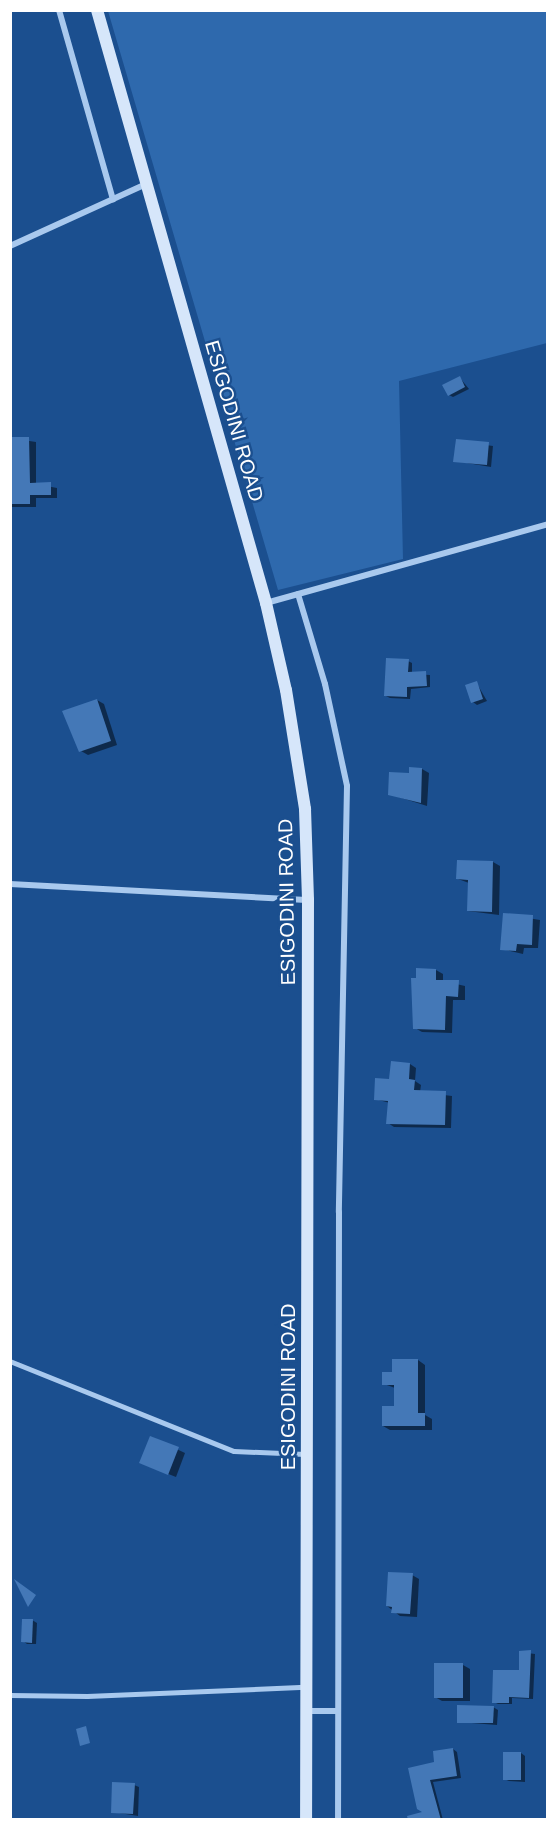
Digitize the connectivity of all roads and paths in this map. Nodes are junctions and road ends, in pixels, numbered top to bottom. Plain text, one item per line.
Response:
1 (58, 10) edge
2 (97, 10) edge
3 (146, 184) junction
4 (113, 200) junction
5 (10, 246) edge
6 (548, 524) edge
7 (298, 594) junction
8 (266, 603) junction
9 (10, 884) edge
10 (308, 900) junction
11 (10, 1360) edge
12 (307, 1454) junction
13 (306, 1687) junction
14 (10, 1695) edge
15 (306, 1711) junction
16 (338, 1711) junction
17 (306, 1820) edge
18 (338, 1820) edge

1 - 4 street
2 - 3 main road, ESIGODINI ROAD
3 - 4 street
3 - 8 main road, ESIGODINI ROAD
4 - 5 street
6 - 7 street
7 - 8 street
7 - 16 street
8 - 10 main road, ESIGODINI ROAD
9 - 10 street
10 - 12 main road, ESIGODINI ROAD
11 - 12 lane
12 - 13 main road, ESIGODINI ROAD
13 - 14 lane
13 - 15 main road, ESIGODINI ROAD
15 - 16 street
15 - 17 main road, ESIGODINI ROAD
16 - 18 street

